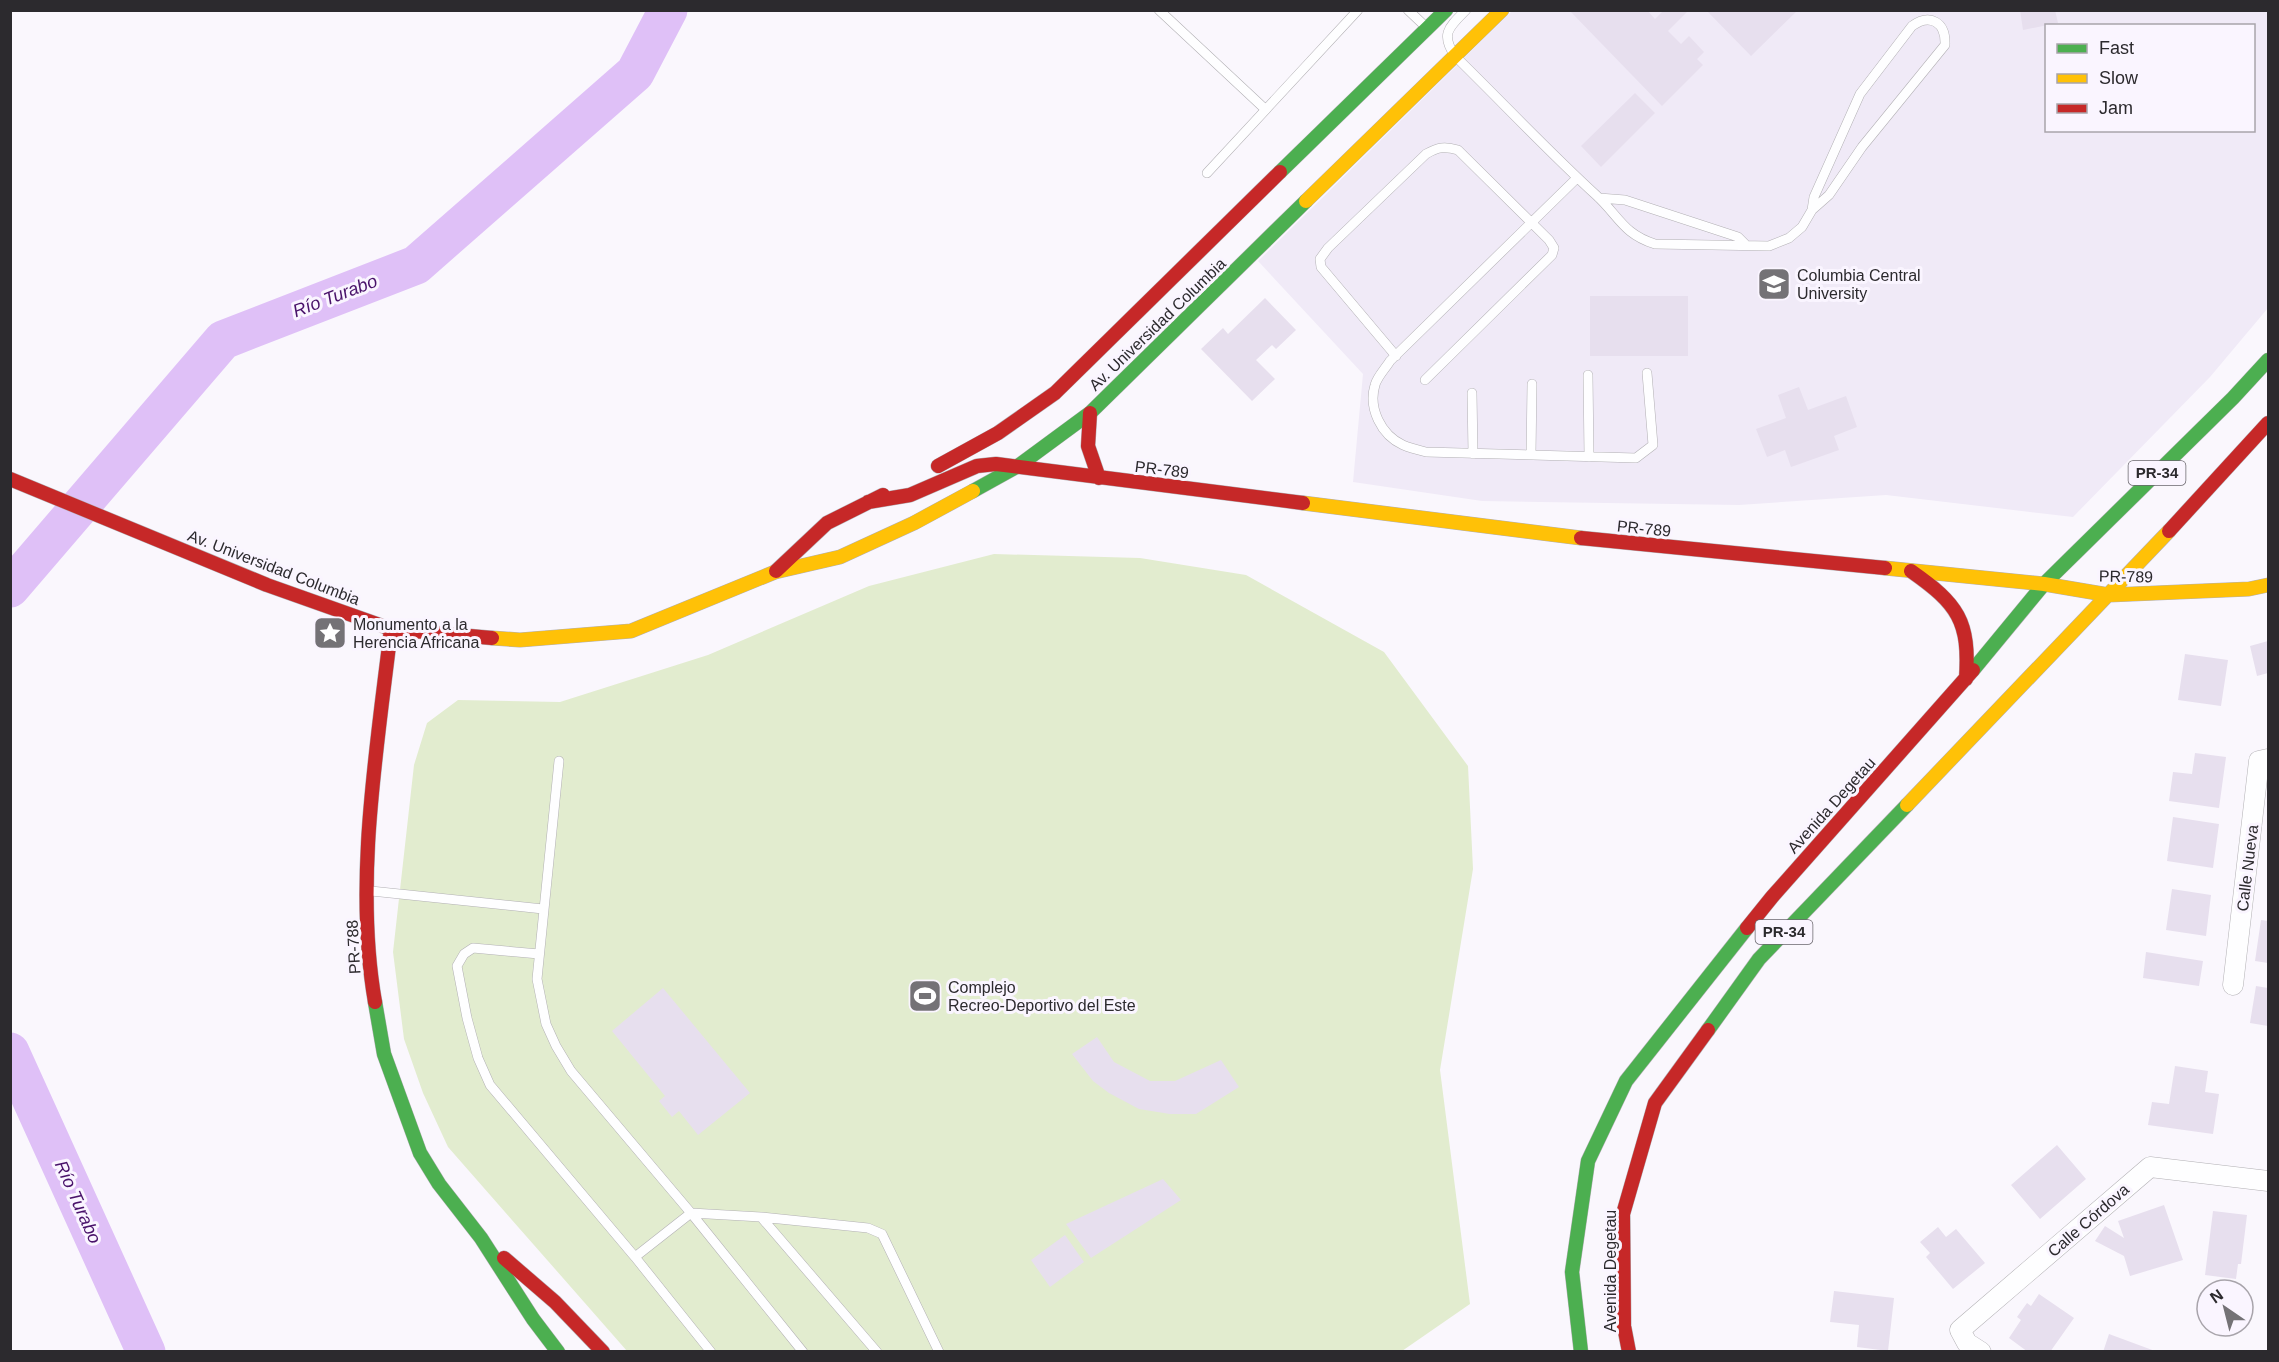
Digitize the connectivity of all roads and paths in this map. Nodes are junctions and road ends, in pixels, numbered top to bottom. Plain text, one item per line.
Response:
1 (1159, 10) edge
2 (1358, 10) edge
3 (1408, 10) edge
4 (1446, 10) edge
5 (1466, 10) edge
6 (1502, 10) edge
7 (1428, 29) junction
8 (1455, 56) junction
9 (1265, 109) junction
10 (1207, 173) dead end
11 (1577, 178) junction
12 (1599, 198) junction
13 (1812, 210) junction
14 (1532, 222) junction
15 (1210, 242) junction
16 (1746, 244) junction
17 (1396, 356) junction
18 (2268, 360) edge
19 (1647, 373) dead end
20 (1588, 375) dead end
21 (1425, 381) dead end
22 (1532, 384) dead end
23 (1472, 393) dead end
24 (1053, 411) dead end
25 (1090, 412) junction
26 (2268, 423) edge
27 (1026, 443) dead end
28 (1473, 454) junction
29 (1531, 455) junction
30 (1589, 457) junction
31 (1018, 466) junction
32 (1099, 478) junction
33 (11, 479) edge
34 (868, 502) junction
35 (1911, 571) junction
36 (775, 572) junction
37 (2044, 584) junction
38 (2268, 585) edge
39 (2109, 595) junction
40 (390, 629) junction
41 (1966, 679) junction
42 (2268, 759) edge
43 (559, 761) dead end
44 (368, 890) junction
45 (543, 909) junction
46 (539, 954) junction
47 (2233, 985) dead end
48 (2268, 1181) edge
49 (691, 1213) junction
50 (761, 1216) junction
51 (481, 1238) junction
52 (635, 1257) junction
53 (558, 1352) edge
54 (603, 1352) edge
55 (711, 1352) edge
56 (803, 1352) edge
57 (877, 1352) edge
58 (939, 1352) edge
59 (1581, 1352) edge
60 (1629, 1352) edge
61 (1982, 1352) edge

1 - 9 lane
2 - 9 lane
3 - 7 lane
4 - 7 main road, Av. Universidad Columbia
5 - 8 lane
6 - 8 main road, Av. Universidad Columbia
7 - 8 main road
7 - 15 main road, Av. Universidad Columbia
8 - 11 lane
8 - 25 main road, Av. Universidad Columbia
9 - 10 lane
11 - 12 lane
11 - 14 lane
12 - 16 lane
12 - 16 lane
13 - 13 lane
13 - 16 lane
14 - 17 lane
14 - 17 lane
14 - 21 lane
15 - 24 main road
15 - 34 main road, Av. Universidad Columbia
17 - 28 lane
18 - 37 main road, Avenida Degetau / PR-34
19 - 30 lane
20 - 30 lane
22 - 29 lane
23 - 28 lane
25 - 31 main road, Av. Universidad Columbia
25 - 32 main road
26 - 39 main road, Avenida Degetau / PR-34
27 - 31 main road
28 - 29 lane
29 - 30 lane
31 - 32 main road, PR-789 / PR-789
31 - 34 main road, PR-789
31 - 36 main road, Av. Universidad Columbia
32 - 35 main road, PR-789 / PR-789
33 - 40 main road, Av. Universidad Columbia
34 - 36 main road, Av. Universidad Columbia
35 - 37 main road, PR-789 / PR-789
35 - 41 main road
36 - 40 main road, Av. Universidad Columbia
37 - 39 main road, PR-789 / PR-789
37 - 41 main road, Avenida Degetau / PR-34
38 - 39 main road, PR-789 / PR-789
39 - 60 main road, Avenida Degetau / PR-34
40 - 44 main road, PR-788 / PR-788
41 - 59 main road, Avenida Degetau / PR-34
42 - 47 street, Calle Nueva
43 - 45 lane
44 - 45 lane
44 - 51 main road, PR-788 / PR-788
45 - 46 lane
46 - 49 lane
46 - 52 lane
48 - 61 street, Calle Córdova
49 - 50 lane
49 - 52 lane
49 - 56 lane
50 - 57 lane
50 - 58 lane
51 - 53 main road, PR-788 / PR-788
51 - 54 main road, PR-788 / PR-788
52 - 55 lane

